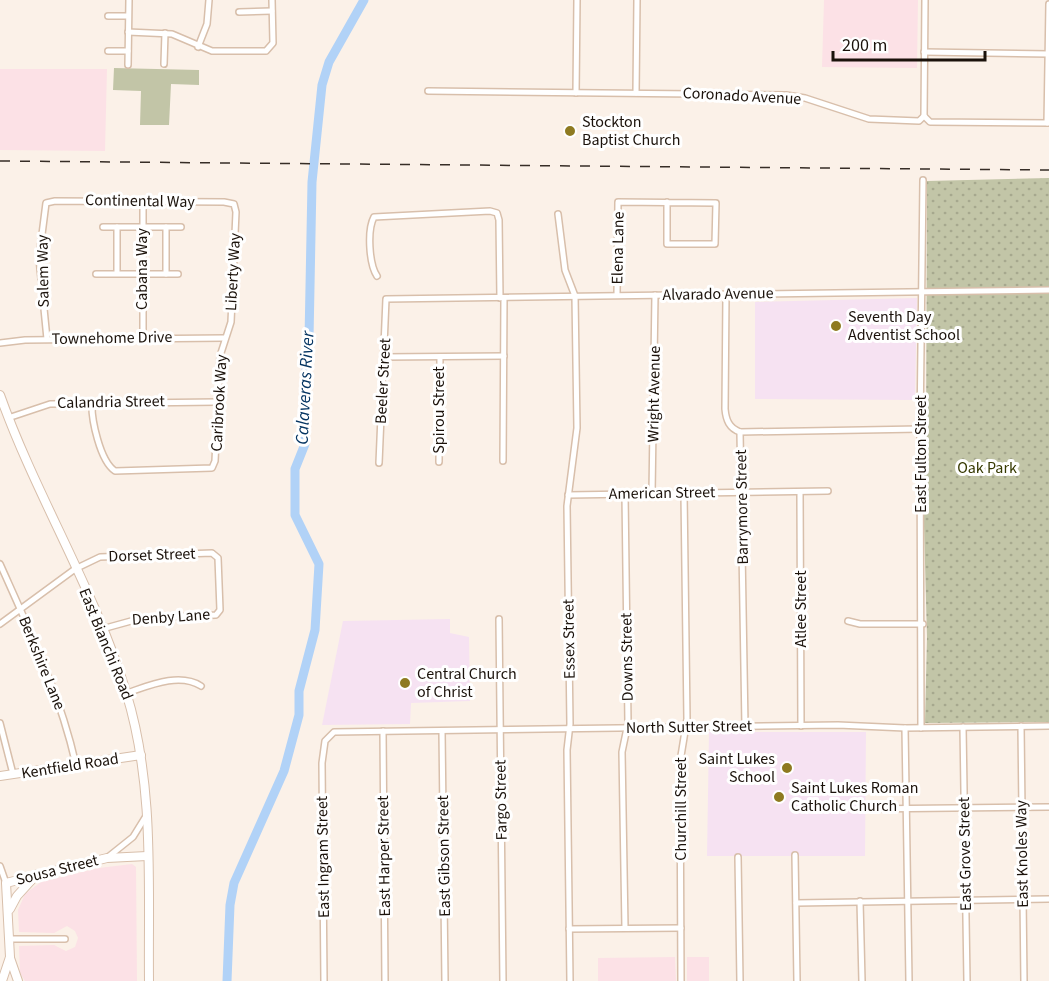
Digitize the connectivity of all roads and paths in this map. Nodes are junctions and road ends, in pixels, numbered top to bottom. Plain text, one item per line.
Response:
1 (129, 0) edge
2 (209, 0) edge
3 (272, 0) edge
4 (577, 0) edge
5 (637, 0) edge
6 (925, 0) edge
7 (1049, 4) edge
8 (272, 11) junction
9 (239, 12) dead end
10 (108, 16) dead end
11 (128, 16) junction
12 (128, 32) junction
13 (165, 33) junction
14 (198, 47) junction
15 (108, 51) dead end
16 (128, 51) junction
17 (924, 52) junction
18 (1048, 54) edge
19 (164, 64) dead end
20 (128, 65) dead end
21 (428, 91) dead end
22 (576, 93) junction
23 (636, 93) junction
24 (924, 116) junction
25 (1048, 123) edge
26 (923, 180) dead end
27 (143, 202) junction
28 (667, 202) junction
29 (46, 203) joint
30 (234, 204) joint
31 (558, 214) dead end
32 (102, 227) dead end
33 (117, 227) junction
34 (142, 227) junction
35 (166, 227) junction
36 (181, 227) dead end
37 (96, 273) dead end
38 (117, 273) junction
39 (142, 273) junction
40 (166, 274) junction
41 (178, 274) dead end
42 (377, 276) dead end
43 (1049, 290) edge
44 (922, 291) junction
45 (617, 295) junction
46 (655, 295) junction
47 (726, 295) junction
48 (575, 297) junction
49 (502, 298) junction
50 (386, 299) joint
51 (143, 337) junction
52 (225, 338) junction
53 (47, 339) junction
54 (0, 343) edge
55 (504, 356) junction
56 (384, 357) junction
57 (440, 357) junction
58 (0, 395) edge
59 (92, 402) junction
60 (217, 402) junction
61 (8, 418) junction
62 (920, 429) junction
63 (740, 432) junction
64 (503, 461) dead end
65 (439, 462) dead end
66 (379, 463) dead end
67 (828, 491) dead end
68 (742, 492) junction
69 (800, 492) junction
70 (652, 493) junction
71 (684, 493) junction
72 (625, 494) junction
73 (568, 495) junction
74 (216, 555) joint
75 (0, 564) edge
76 (75, 569) junction
77 (20, 609) junction
78 (499, 620) dead end
79 (848, 621) dead end
80 (0, 624) edge
81 (923, 624) junction
82 (102, 629) junction
83 (201, 686) dead end
84 (127, 693) junction
85 (0, 723) edge
86 (745, 726) junction
87 (801, 726) junction
88 (1020, 726) junction
89 (1049, 726) edge
90 (963, 727) junction
91 (686, 728) junction
92 (905, 728) junction
93 (921, 728) junction
94 (501, 729) junction
95 (570, 729) junction
96 (626, 729) junction
97 (382, 731) junction
98 (442, 731) junction
99 (330, 734) joint
100 (141, 755) junction
101 (76, 765) junction
102 (13, 774) junction
103 (0, 776) edge
104 (1049, 807) edge
105 (964, 808) junction
106 (1021, 808) junction
107 (866, 809) dead end
108 (906, 809) junction
109 (146, 815) junction
110 (795, 855) dead end
111 (147, 856) junction
112 (738, 857) dead end
113 (107, 858) junction
114 (0, 866) edge
115 (38, 873) junction
116 (6, 883) junction
117 (1023, 899) junction
118 (1049, 899) edge
119 (965, 900) junction
120 (860, 901) junction
121 (908, 901) junction
122 (796, 903) junction
123 (9, 911) junction
124 (625, 928) junction
125 (681, 928) junction
126 (569, 929) junction
127 (10, 939) junction
128 (65, 939) dead end
129 (10, 957) junction
130 (2, 981) edge
131 (18, 981) edge
132 (149, 981) edge
133 (324, 981) edge
134 (385, 981) edge
135 (445, 981) edge
136 (503, 981) edge
137 (570, 981) edge
138 (681, 981) edge
139 (740, 981) edge
140 (797, 981) edge
141 (862, 981) edge
142 (909, 981) edge
143 (967, 981) edge
144 (1024, 981) edge

1 - 11 street
2 - 14 street
3 - 8 street
4 - 22 street
5 - 23 street
6 - 17 street
7 - 18 street
8 - 9 street
8 - 14 street
10 - 11 street
11 - 12 street
12 - 13 street
12 - 16 street
13 - 14 street
13 - 19 street
15 - 16 street
16 - 20 street
17 - 18 street
17 - 24 street
18 - 25 street
21 - 22 street, Coronado Avenue
22 - 23 street, Coronado Avenue
23 - 24 street, Coronado Avenue
24 - 25 street
26 - 44 street, East Fulton Street
27 - 29 street, Continental Way
27 - 30 street, Continental Way
27 - 34 street, Cabana Way
28 - 28 street
28 - 45 street, Elena Lane
29 - 53 street, Salem Way
30 - 52 street, Liberty Way
31 - 48 street, Essex Street
32 - 33 street
33 - 34 street
33 - 38 street
34 - 35 street
34 - 39 street, Cabana Way
35 - 36 street
35 - 40 street
37 - 38 street
38 - 39 street
39 - 40 street
39 - 51 street, Cabana Way
40 - 41 street
42 - 49 street
43 - 44 street, Alvarado Avenue
44 - 47 street, Alvarado Avenue
44 - 62 street, East Fulton Street
45 - 46 street, Alvarado Avenue
45 - 48 street, Alvarado Avenue
46 - 47 street, Alvarado Avenue
46 - 70 street, Wright Avenue
47 - 63 street, Barrymore Street
48 - 49 street, Alvarado Avenue
48 - 73 street, Essex Street
49 - 50 street, Alvarado Avenue
49 - 55 street
50 - 56 street, Beeler Street
51 - 52 street, Townehome Drive
51 - 53 street, Townehome Drive
52 - 60 street, Caribrook Way
53 - 54 street, Townehome Drive
55 - 57 street
55 - 64 street
56 - 57 street
56 - 66 street, Beeler Street
57 - 65 street, Spirou Street
58 - 61 street, East Bianchi Road
59 - 60 street, Calandria Street
59 - 60 street, Caribrook Way
59 - 61 street, Calandria Street
61 - 76 street, East Bianchi Road
62 - 63 street
62 - 81 street, East Fulton Street
63 - 68 street, Barrymore Street
67 - 69 street, American Street
68 - 69 street, American Street
68 - 71 street, American Street
68 - 86 street, Barrymore Street
69 - 87 street, Atlee Street
70 - 71 street, American Street
70 - 72 street, American Street
71 - 91 street, Churchill Street
72 - 73 street, American Street
72 - 96 street, Downs Street
73 - 95 street, Essex Street
74 - 76 street, Dorset Street
74 - 82 street, Denby Lane
75 - 77 street, Berkshire Lane
76 - 77 street, Dorset Street
76 - 82 street, East Bianchi Road
77 - 80 street, Dorset Street
77 - 101 street, Berkshire Lane
78 - 94 street, Fargo Street
79 - 81 street
81 - 93 street, East Fulton Street
82 - 84 street, East Bianchi Road
83 - 84 street
84 - 100 street, East Bianchi Road
85 - 102 street
86 - 87 street, North Sutter Street
86 - 91 street, North Sutter Street
87 - 92 street, North Sutter Street
88 - 89 street, North Sutter Street
88 - 90 street, North Sutter Street
88 - 106 street, East Knoles Way
90 - 93 street, North Sutter Street
90 - 105 street, East Grove Street
91 - 96 street, North Sutter Street
91 - 125 street, Churchill Street
92 - 93 street, North Sutter Street
92 - 108 street
94 - 95 street, North Sutter Street
94 - 98 street, North Sutter Street
94 - 136 street, Fargo Street
95 - 96 street, North Sutter Street
95 - 126 street, Essex Street
96 - 124 street, Downs Street
97 - 98 street, North Sutter Street
97 - 99 street, North Sutter Street
97 - 134 street, East Harper Street
98 - 135 street, East Gibson Street
99 - 133 street, East Ingram Street
100 - 101 street, Kentfield Road
100 - 109 street, East Bianchi Road
101 - 102 street, Kentfield Road
102 - 103 street, Kentfield Road
104 - 106 street
105 - 106 street
105 - 108 street
105 - 119 street, East Grove Street
106 - 117 street, East Knoles Way
107 - 108 street
108 - 121 street
109 - 111 street, East Bianchi Road
109 - 113 street, Sousa Street
110 - 122 street
111 - 113 street, Sousa Street
111 - 132 street, East Bianchi Road
112 - 139 street
113 - 115 street, Sousa Street
114 - 116 street
115 - 116 street, Sousa Street
115 - 123 street
116 - 123 street
117 - 118 street
117 - 119 street
117 - 144 street, East Knoles Way
119 - 121 street
119 - 143 street, East Grove Street
120 - 121 street
120 - 122 street
120 - 141 street
121 - 142 street
122 - 140 street
123 - 127 street
124 - 125 street
124 - 126 street
125 - 138 street, Churchill Street
126 - 137 street, Essex Street
127 - 128 street
127 - 129 street
129 - 130 street
129 - 131 street

